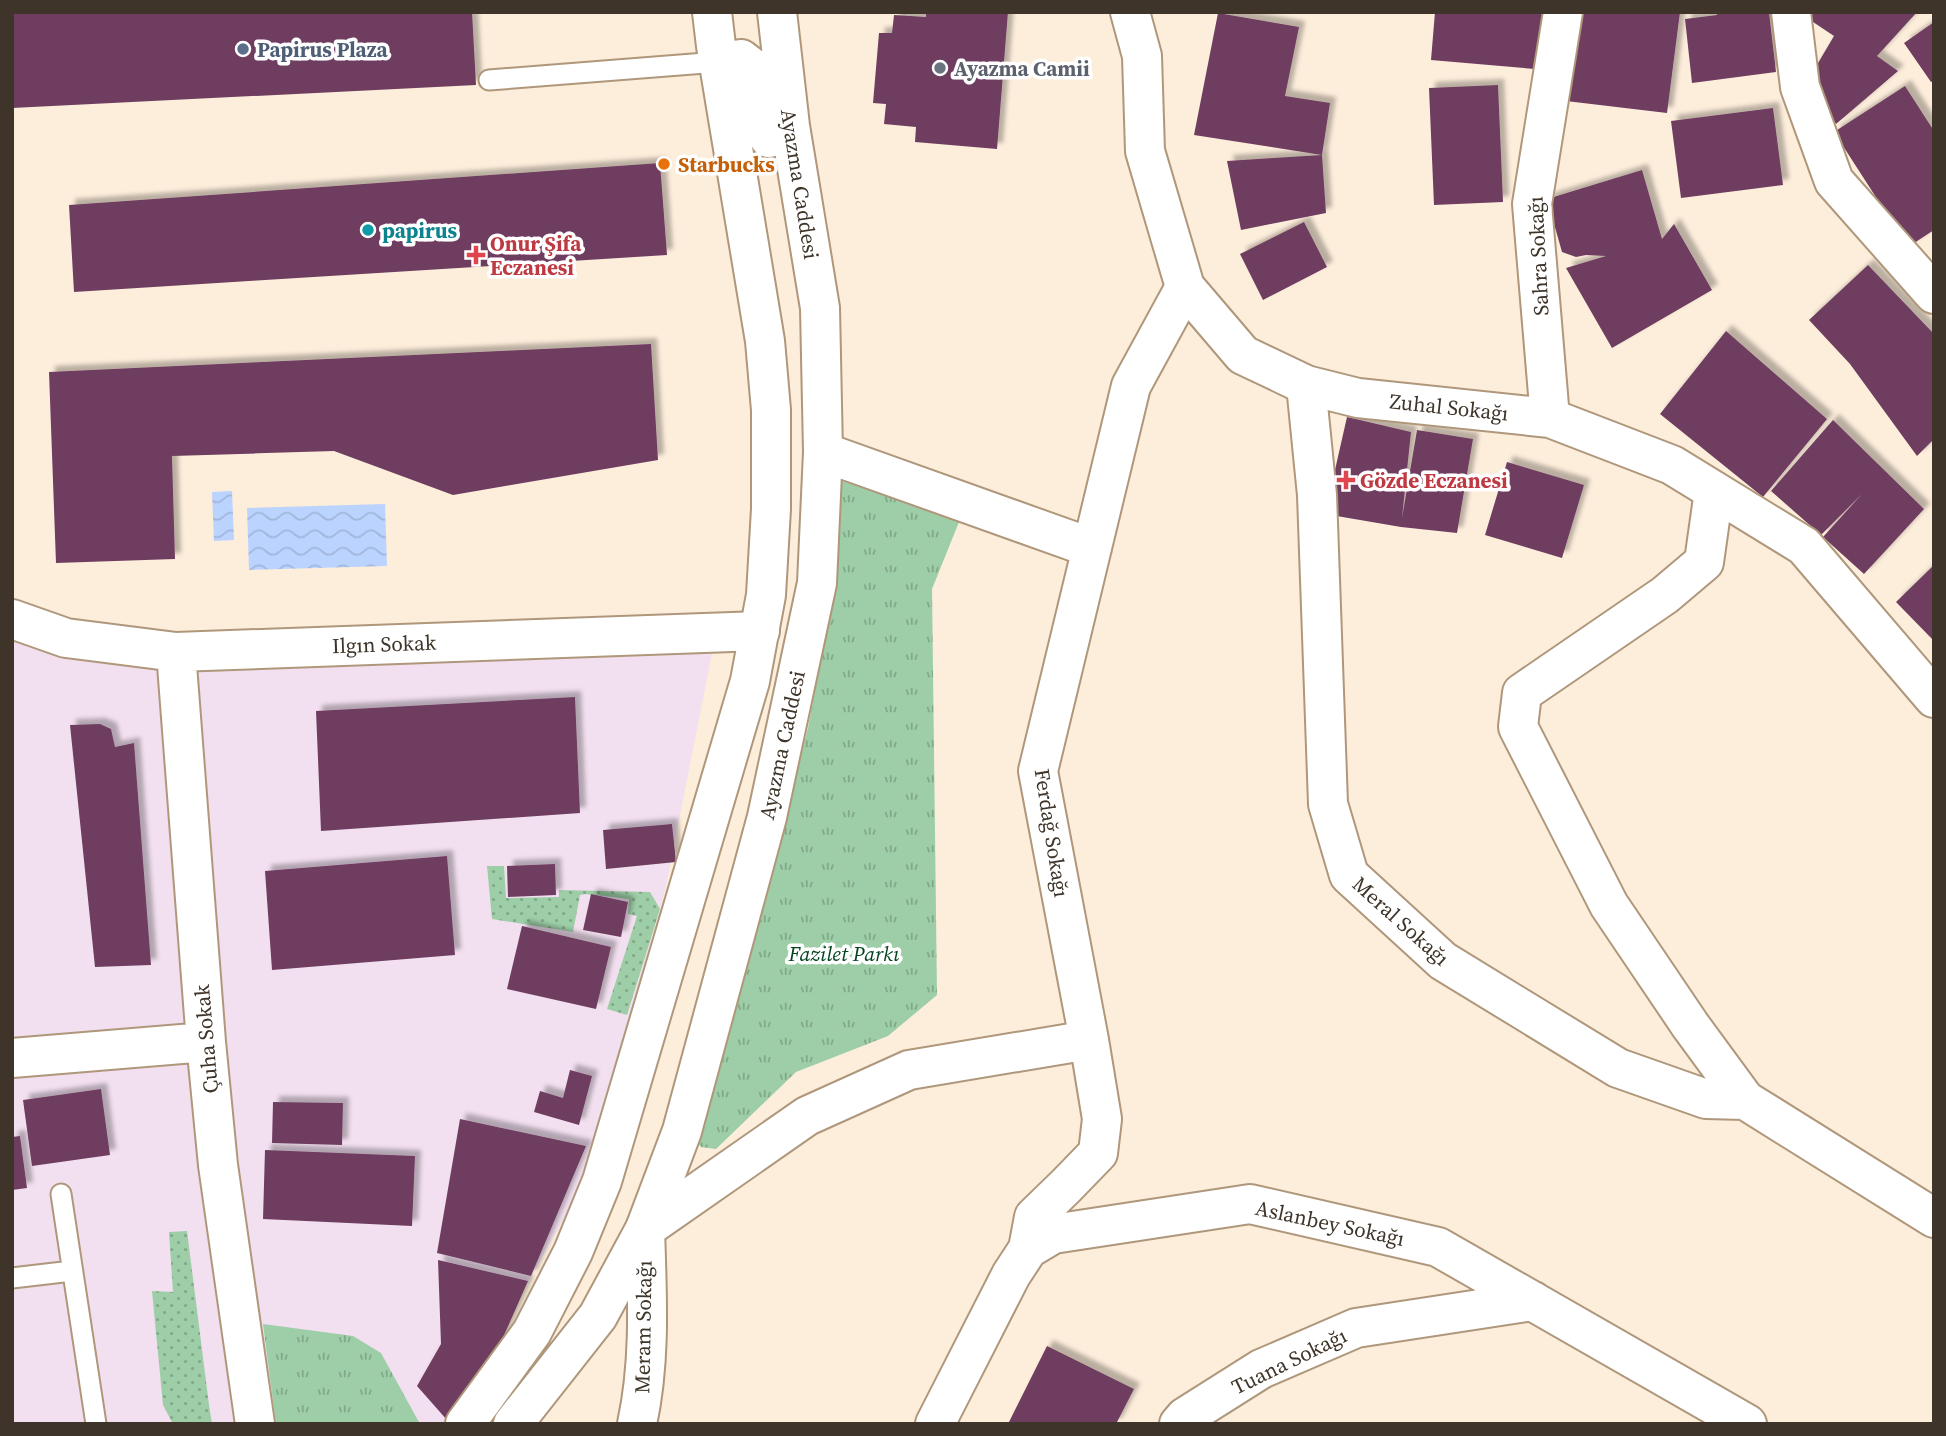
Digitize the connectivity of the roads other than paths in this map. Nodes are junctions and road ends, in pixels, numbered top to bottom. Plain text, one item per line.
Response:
1 (712, 12) edge
2 (777, 12) edge
3 (1130, 12) edge
4 (1563, 12) edge
5 (1791, 12) edge
6 (719, 62) junction
7 (489, 80) dead end
8 (802, 196) junction
9 (1185, 287) junction
10 (1934, 294) edge
11 (1306, 385) junction
12 (1550, 418) junction
13 (822, 452) junction
14 (1714, 491) junction
15 (1092, 548) junction
16 (12, 619) edge
17 (760, 632) junction
18 (176, 652) junction
19 (1934, 698) edge
20 (1089, 1040) junction
21 (206, 1042) junction
22 (12, 1058) edge
23 (1745, 1100) junction
24 (61, 1194) dead end
25 (1934, 1218) edge
26 (645, 1229) junction
27 (1028, 1249) junction
28 (72, 1271) junction
29 (12, 1278) edge
30 (1533, 1301) junction
31 (96, 1424) edge
32 (256, 1424) edge
33 (465, 1424) edge
34 (513, 1424) edge
35 (637, 1424) edge
36 (935, 1424) edge
37 (1179, 1424) edge
38 (1747, 1424) edge

1 - 6 street
2 - 8 street, Ayazma Caddesi
3 - 9 street, Zuhal Sokağı
4 - 12 street, Sahra Sokağı
5 - 10 street
6 - 7 lane
6 - 8 street
6 - 17 street
8 - 13 street, Ayazma Caddesi
9 - 11 street, Zuhal Sokağı
9 - 15 street, Ferdağ Sokağı
11 - 12 street, Zuhal Sokağı
11 - 23 street, Meral Sokağı
12 - 14 street, Zuhal Sokağı
13 - 15 street
13 - 26 street, Ayazma Caddesi
14 - 19 street, Zuhal Sokağı
14 - 23 street
15 - 20 street, Ferdağ Sokağı
16 - 18 street, Ilgın Sokak
17 - 18 street, Ilgın Sokak
17 - 33 street
18 - 21 street, Çuha Sokak
20 - 26 street
20 - 27 street, Ferdağ Sokağı
21 - 22 street
21 - 32 street, Çuha Sokak
23 - 25 street
24 - 28 lane
26 - 34 street, Ayazma Caddesi
26 - 35 street, Meram Sokağı
27 - 30 street, Aslanbey Sokağı
27 - 36 street
28 - 29 lane
28 - 31 lane
30 - 37 street, Tuana Sokağı
30 - 38 street, Aslanbey Sokağı

